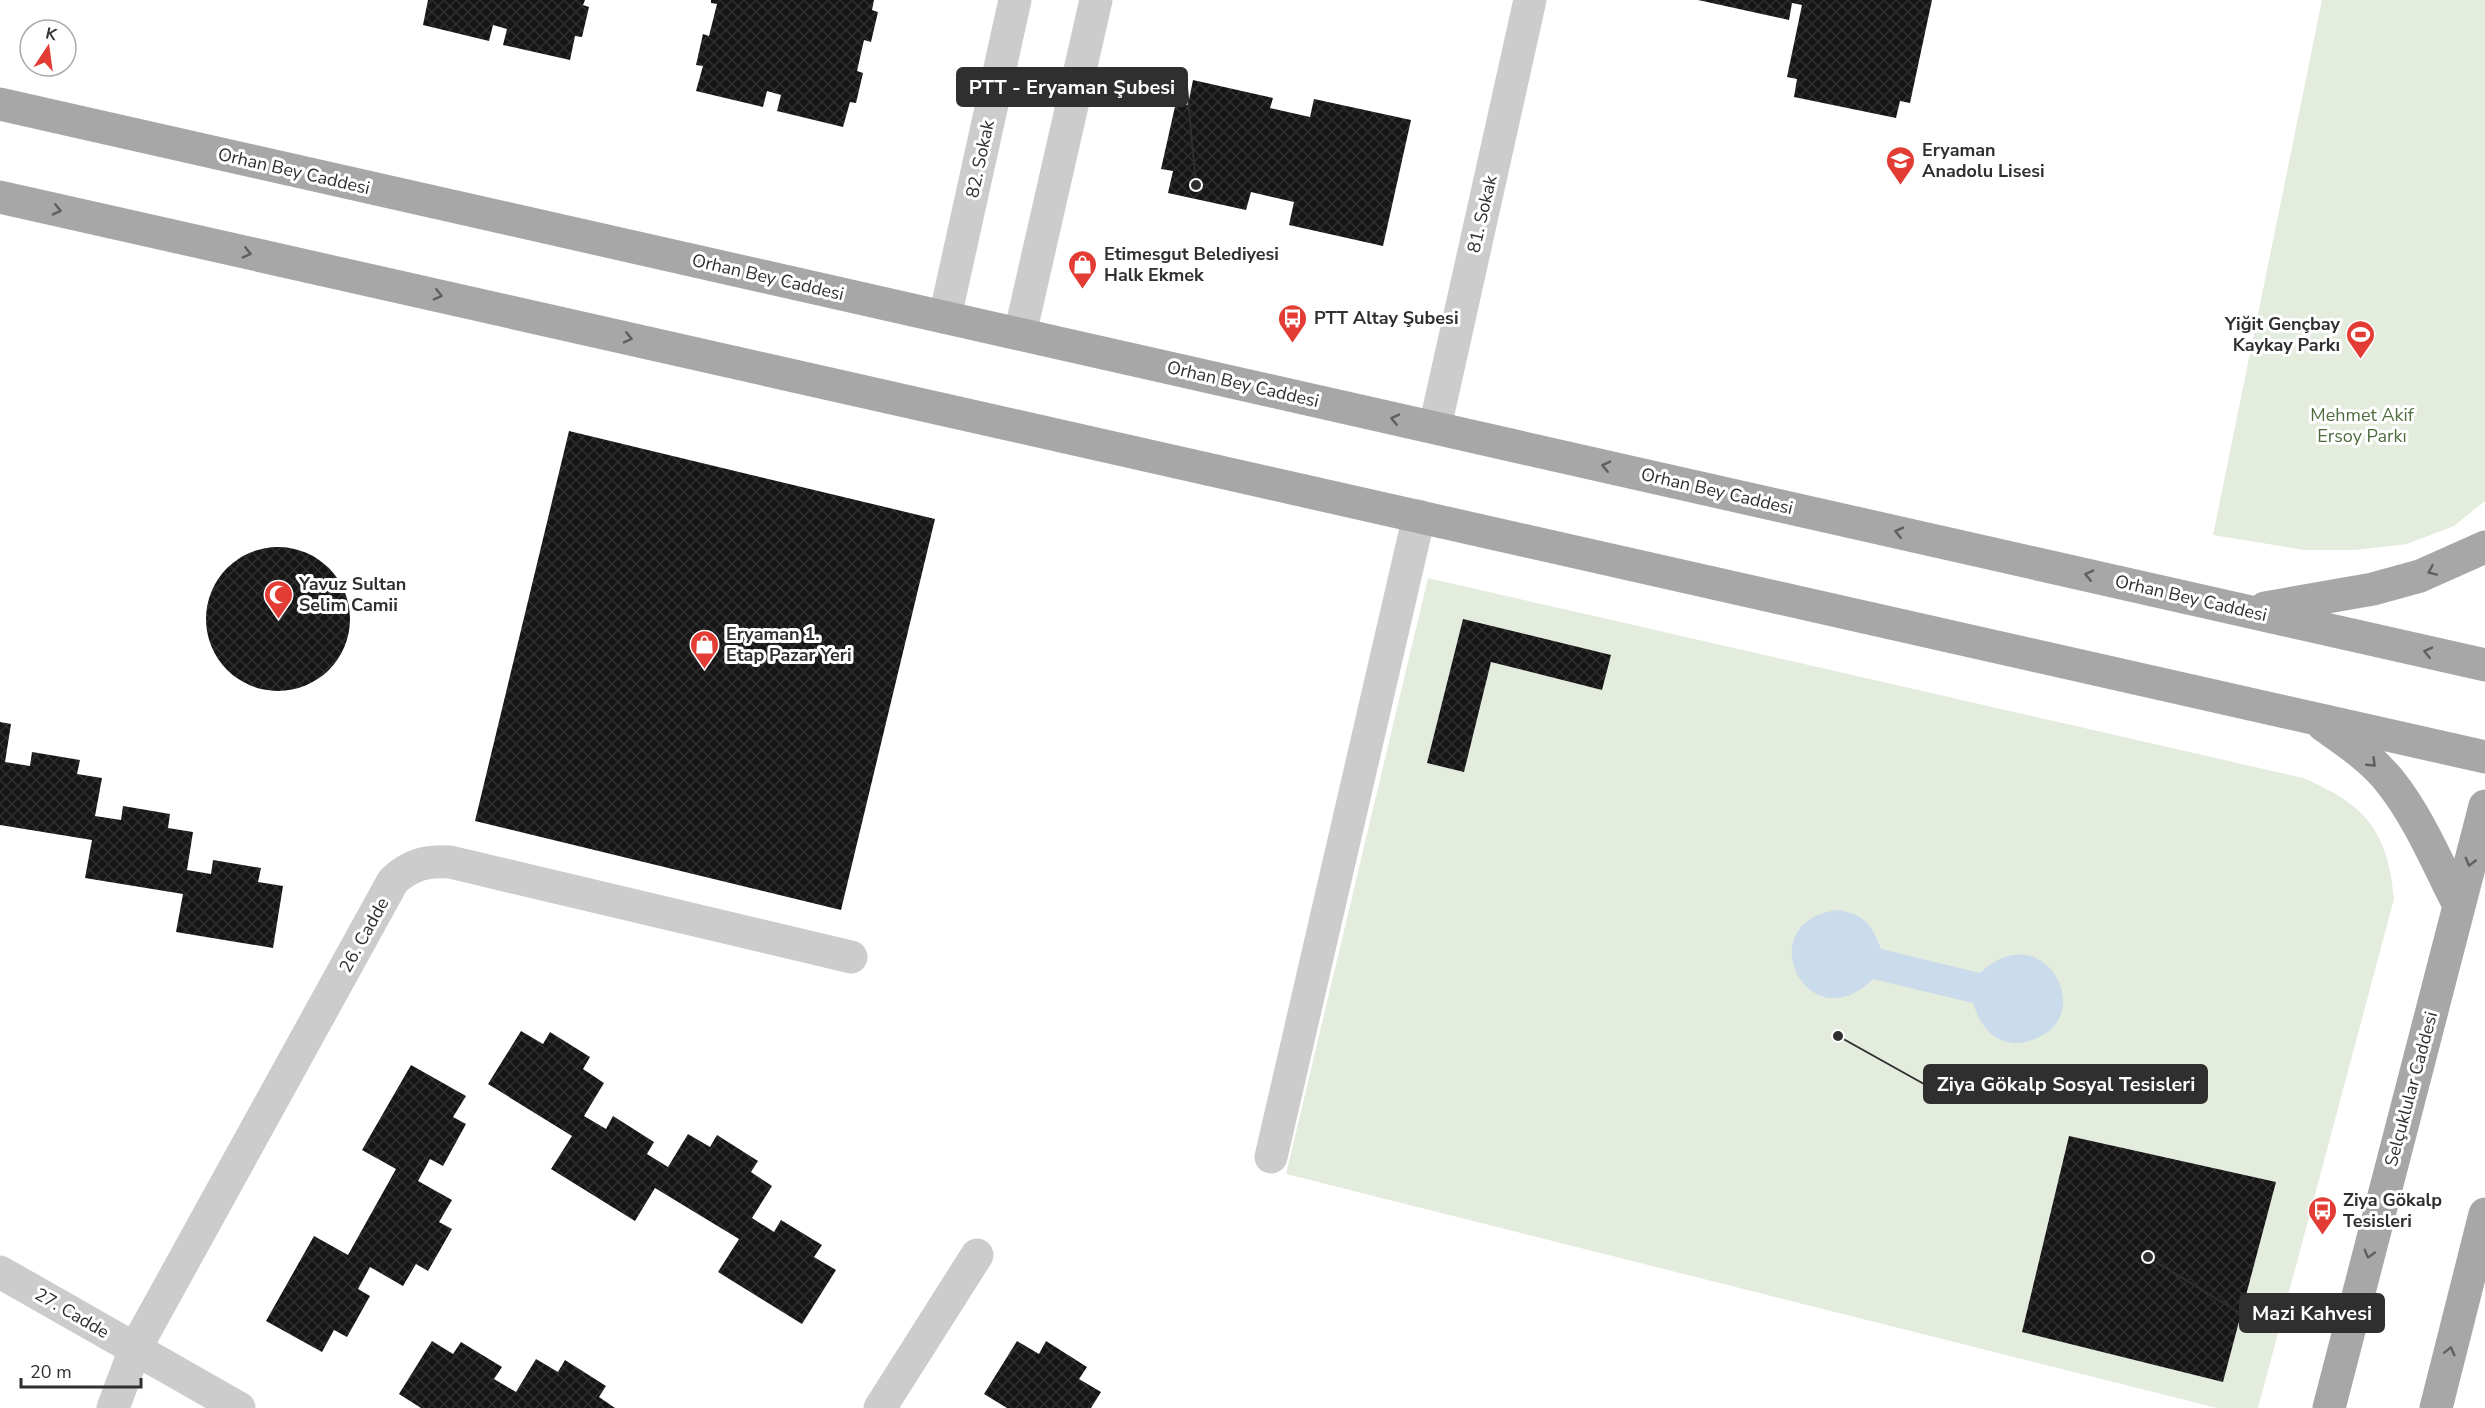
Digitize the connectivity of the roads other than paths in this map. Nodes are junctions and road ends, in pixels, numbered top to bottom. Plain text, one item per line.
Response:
1 (1015, 0) edge
2 (1096, 0) edge
3 (1530, 0) edge
4 (0, 104) edge
5 (0, 197) edge
6 (945, 317) junction
7 (1020, 334) junction
8 (1435, 427) junction
9 (1419, 516) junction
10 (2485, 547) edge
11 (2248, 611) junction
12 (2485, 665) edge
13 (2308, 716) junction
14 (2485, 757) edge
15 (2485, 806) edge
16 (2459, 905) junction
17 (851, 957) dead end
18 (1271, 1157) dead end
19 (2485, 1214) edge
20 (977, 1255) dead end
21 (0, 1272) edge
22 (135, 1349) junction
23 (113, 1408) edge
24 (238, 1408) edge
25 (880, 1408) edge
26 (2329, 1408) edge
27 (2436, 1408) edge

1 - 6 street, 82. Sokak
2 - 7 street
3 - 8 street, 81. Sokak
4 - 6 main road, Orhan Bey Caddesi
5 -> 9 main road
6 - 7 main road, Orhan Bey Caddesi
8 -> 7 main road, Orhan Bey Caddesi
11 -> 8 main road, Orhan Bey Caddesi
9 - 13 main road
9 - 18 street
10 -> 11 main road
12 -> 11 main road, Orhan Bey Caddesi
13 - 14 main road
13 -> 16 main road
15 -> 16 main road, Selçuklular Caddesi
16 -> 26 main road, Selçuklular Caddesi
17 - 22 street, 26. Cadde
27 -> 19 main road
20 - 25 street
21 - 22 street, 27. Cadde
22 - 23 street, 26. Cadde
22 - 24 street, 27. Cadde

